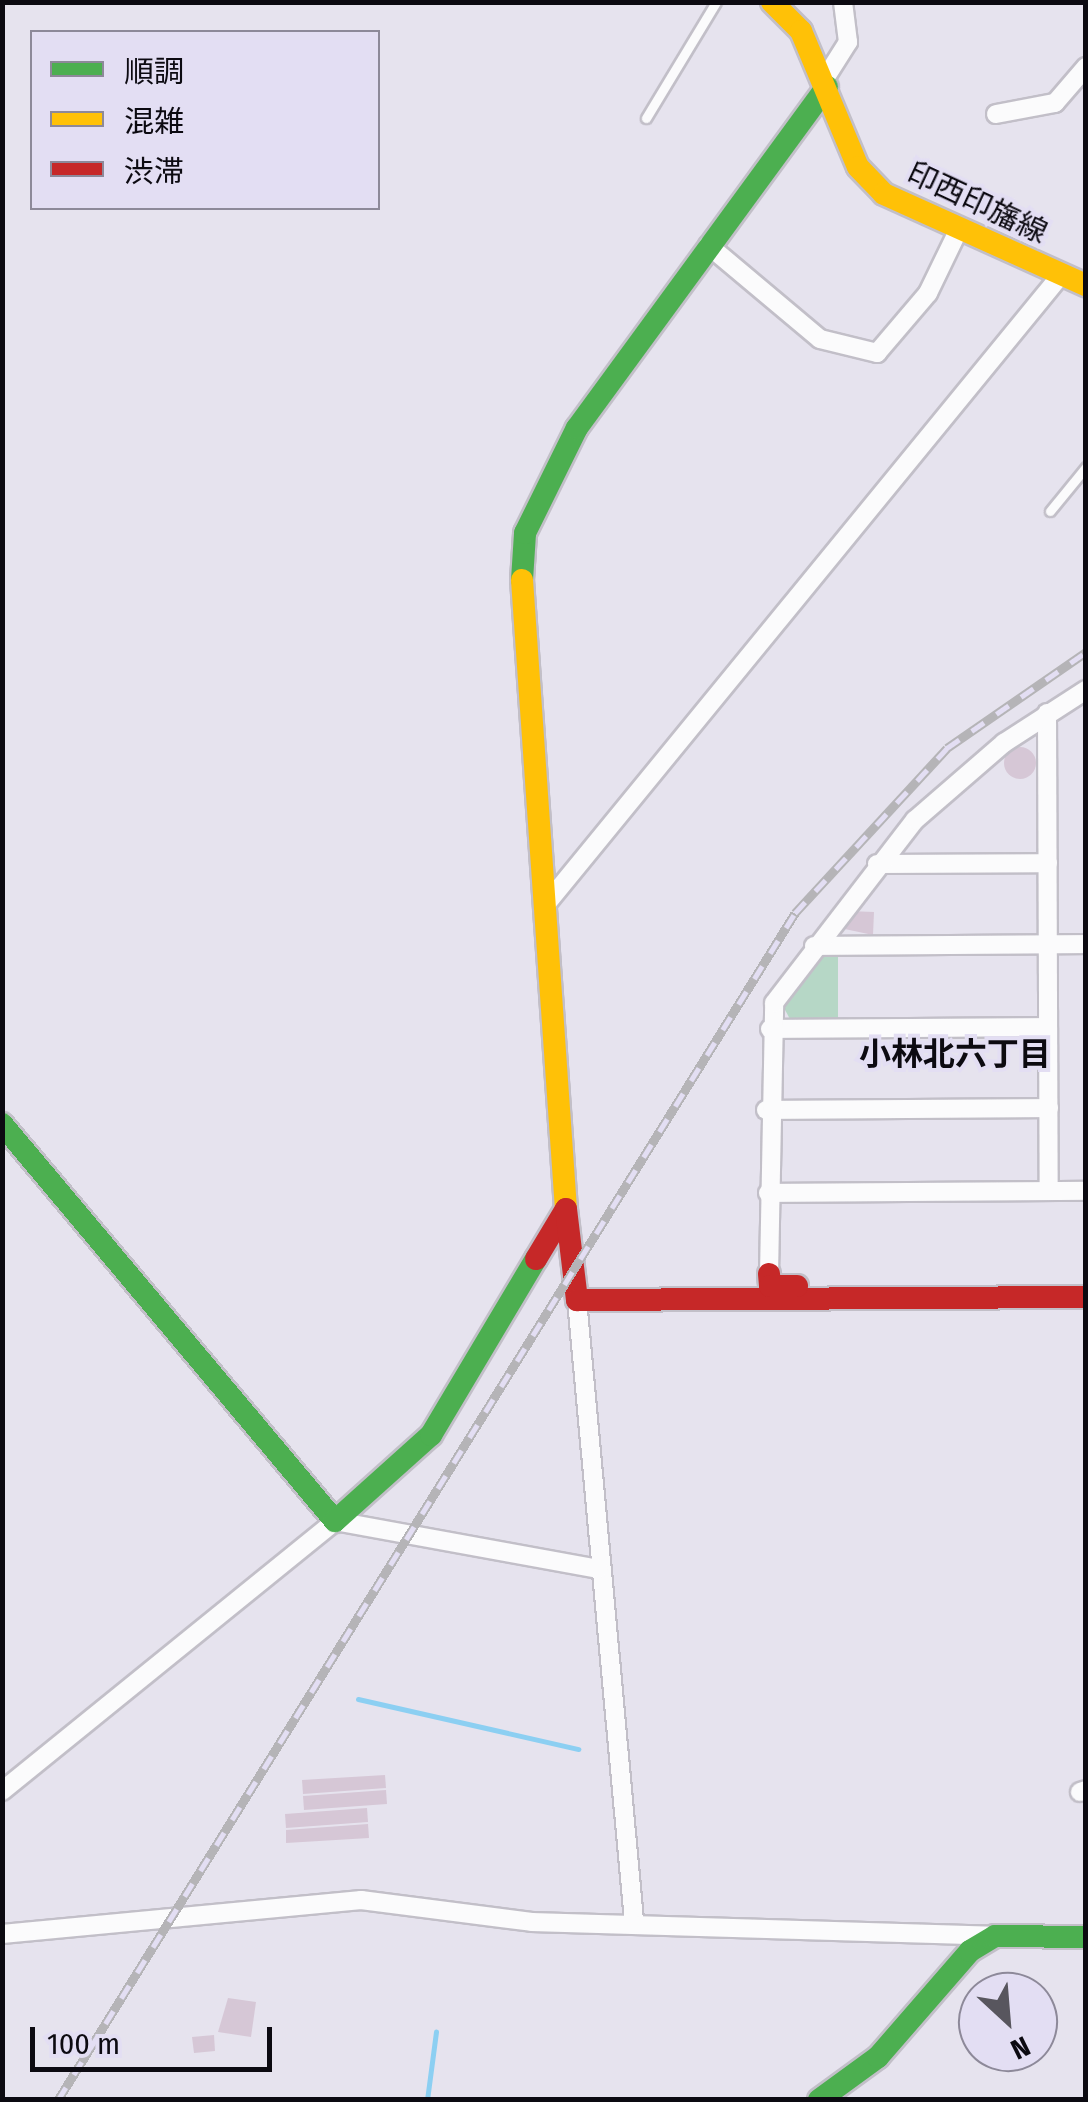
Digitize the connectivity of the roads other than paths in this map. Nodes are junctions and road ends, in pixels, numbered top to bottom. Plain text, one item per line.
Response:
1 (716, 2) edge
2 (772, 2) edge
3 (843, 2) edge
4 (1086, 67) edge
5 (826, 84) junction
6 (996, 114) dead end
7 (646, 118) dead end
8 (959, 229) junction
9 (708, 246) junction
10 (1061, 274) junction
11 (1086, 285) edge
12 (1086, 467) edge
13 (1050, 511) dead end
14 (1086, 690) edge
15 (1048, 712) junction
16 (1048, 862) junction
17 (877, 864) junction
18 (543, 908) junction
19 (1048, 944) junction
20 (1086, 944) edge
21 (814, 946) junction
22 (1048, 1027) junction
23 (770, 1029) junction
24 (1048, 1108) junction
25 (766, 1110) junction
26 (2, 1124) edge
27 (1086, 1191) edge
28 (1049, 1192) junction
29 (768, 1193) junction
30 (566, 1208) junction
31 (769, 1274) joint
32 (1086, 1283) edge
33 (1086, 1298) edge
34 (577, 1300) junction
35 (335, 1521) junction
36 (599, 1569) junction
37 (2, 1791) edge
38 (634, 1920) junction
39 (2, 1934) edge
40 (995, 1936) junction
41 (1086, 1937) edge
42 (819, 2100) edge

1 - 7 lane
2 - 5 main road, 印西印旛線
3 - 5 street
4 - 6 street
5 - 8 main road, 印西印旛線
5 - 9 main road
8 - 9 street
8 - 10 main road, 印西印旛線
9 - 18 main road
10 - 11 main road, 印西印旛線
10 - 18 street
12 - 13 lane
14 - 15 street
15 - 16 street
15 - 17 street
16 - 17 street
16 - 19 street
17 - 21 street
18 - 30 main road
19 - 20 street
19 - 21 street
19 - 22 street
21 - 23 street
22 - 23 street
22 - 24 street
23 - 25 street
24 - 25 street
24 - 28 street
25 - 29 street
26 - 35 main road
27 - 28 street
28 - 29 street
29 - 31 street
30 - 34 main road
30 - 35 main road
31 - 32 main road
33 - 34 main road
34 - 36 street
35 - 36 street
35 - 37 street
36 - 38 street
38 - 39 street
38 - 40 street
40 - 41 main road
40 - 42 main road

